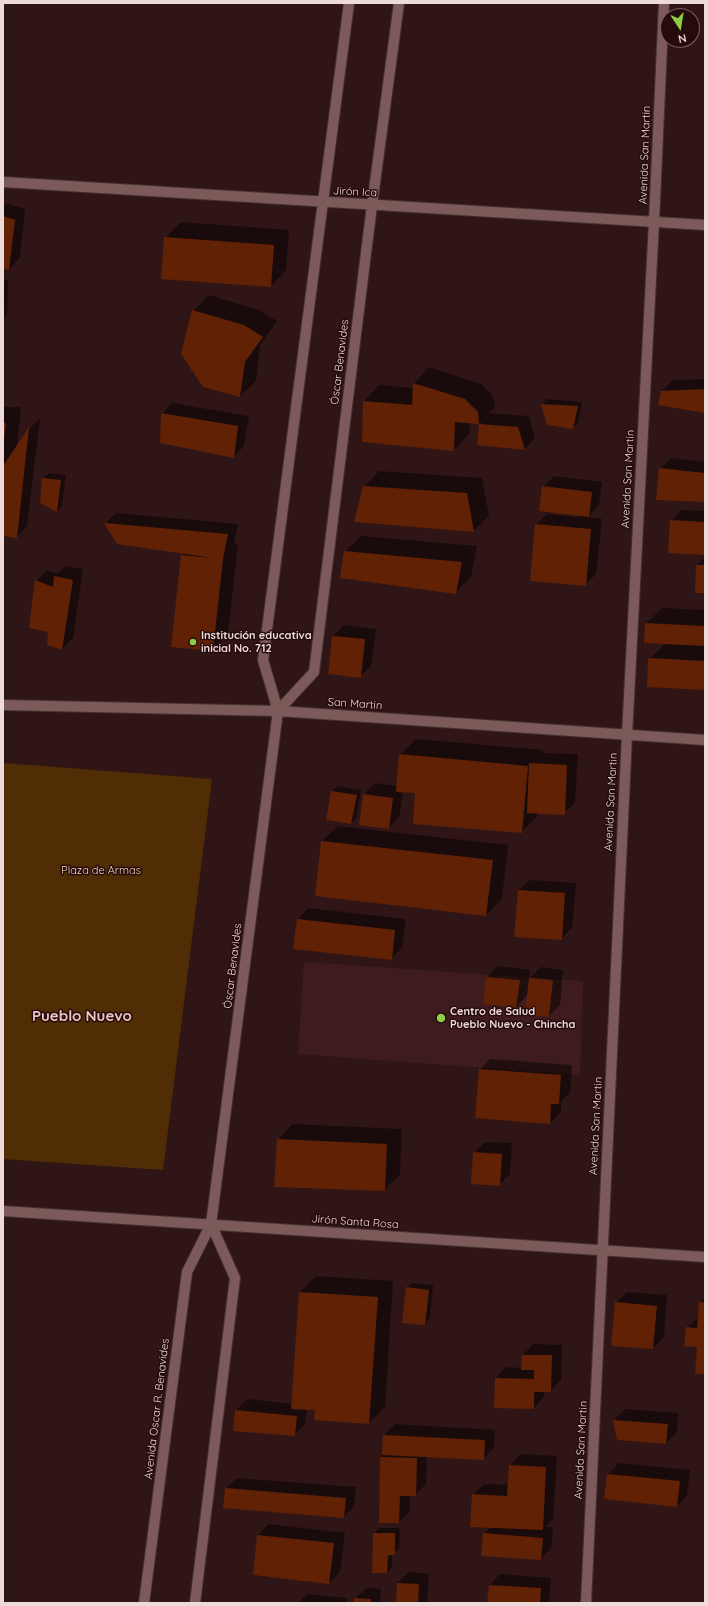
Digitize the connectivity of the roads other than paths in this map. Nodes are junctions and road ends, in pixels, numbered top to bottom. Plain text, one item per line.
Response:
1 (349, 3) edge
2 (399, 3) edge
3 (664, 3) edge
4 (3, 182) edge
5 (322, 202) junction
6 (372, 205) junction
7 (654, 222) junction
8 (705, 225) edge
9 (3, 705) edge
10 (278, 711) junction
11 (627, 735) junction
12 (705, 740) edge
13 (3, 1211) edge
14 (211, 1224) junction
15 (602, 1250) junction
16 (705, 1257) edge
17 (144, 1603) edge
18 (195, 1603) edge
19 (586, 1603) edge

1 - 5 street, Óscar Benavides
2 - 6 street, Óscar Benavides
3 - 7 street, Avenida San Martin
4 - 5 street, Jirón Ica
5 - 6 street, Jirón Ica
5 - 10 street, Óscar Benavides
6 - 7 street, Jirón Ica
6 - 10 street, Óscar Benavides
7 - 8 street, Jirón Ica
7 - 11 street, Avenida San Martin
9 - 10 street, San Martin
10 - 11 street, San Martin
10 - 14 street, Óscar Benavides
11 - 12 street, San Martin
11 - 15 street, Avenida San Martin
13 - 14 street, Jirón Santa Rosa
14 - 15 street, Jirón Santa Rosa
14 - 17 street, Avenida Oscar R. Benavides
14 - 18 street
15 - 16 street, Jirón Santa Rosa
15 - 19 street, Avenida San Martin

